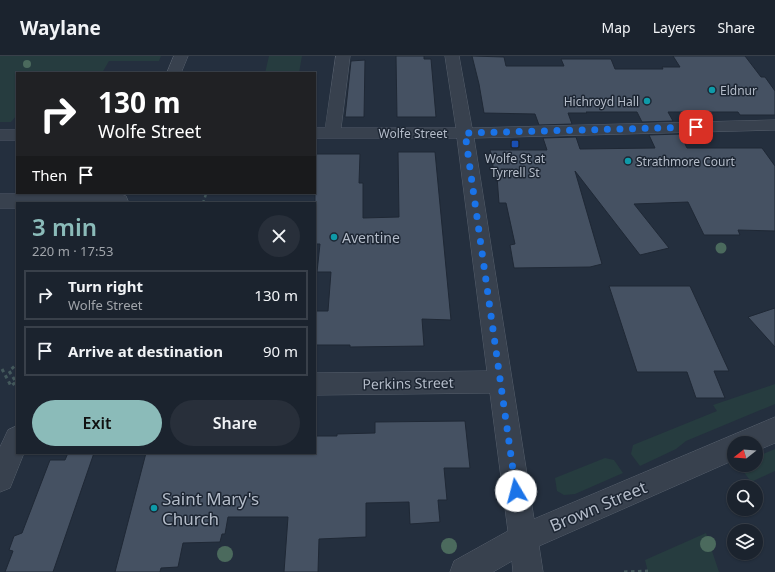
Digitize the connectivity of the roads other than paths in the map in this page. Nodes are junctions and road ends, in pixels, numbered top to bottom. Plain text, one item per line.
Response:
1 (181, 56) edge
2 (343, 56) edge
3 (452, 56) edge
4 (174, 72) edge
5 (775, 126) edge
6 (316, 133) edge
7 (332, 133) junction
8 (465, 133) junction
9 (0, 135) edge
10 (16, 135) edge
11 (120, 199) edge
12 (0, 201) edge
13 (501, 382) junction
14 (316, 384) edge
15 (775, 430) edge
16 (761, 436) edge
17 (16, 441) edge
18 (727, 450) edge
19 (0, 478) edge
20 (523, 538) junction
21 (465, 572) edge
22 (528, 572) edge

1 - 4 street
2 - 7 street
3 - 8 street
5 - 8 street, Wolfe Street
6 - 7 street, Wolfe Street
7 - 8 street, Wolfe Street
8 - 13 street
9 - 10 street
11 - 12 street
13 - 14 street, Perkins Street
13 - 20 street
15 - 16 street
17 - 19 street
18 - 20 street, Brown Street
20 - 21 street, Brown Street
20 - 22 street

